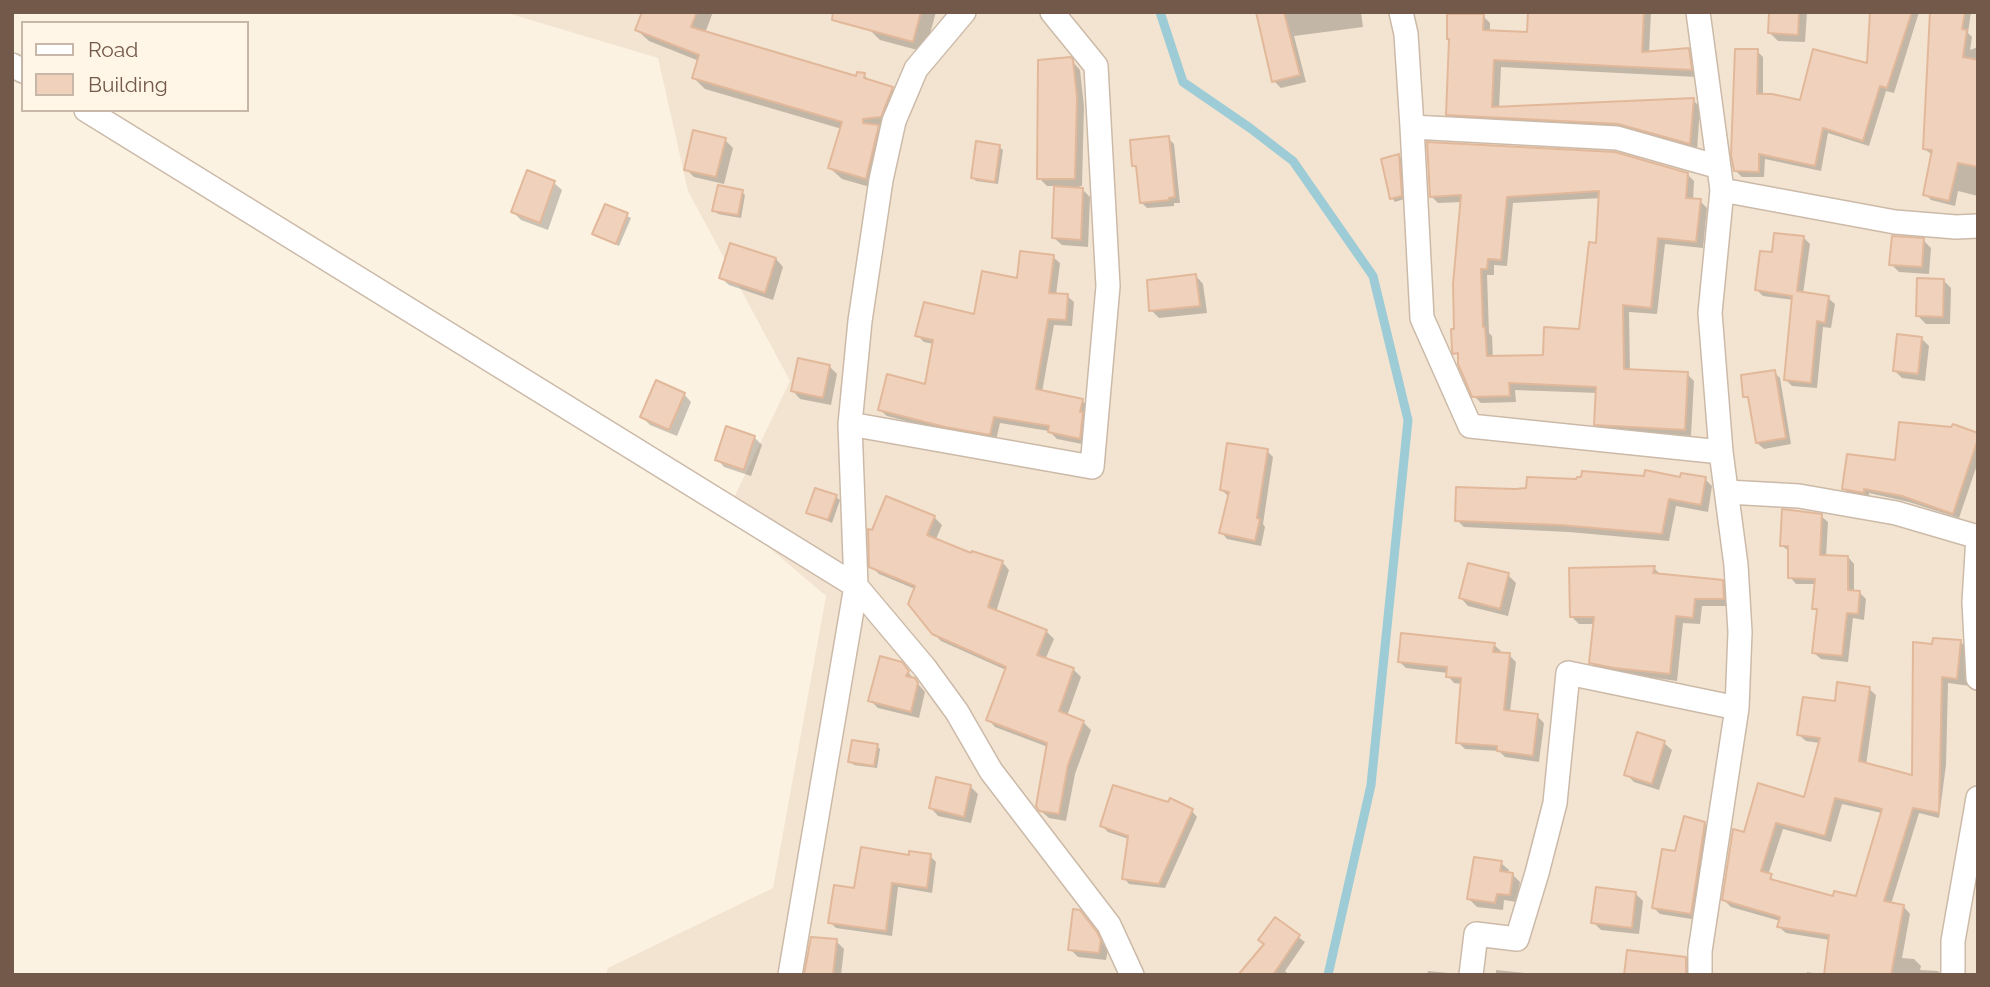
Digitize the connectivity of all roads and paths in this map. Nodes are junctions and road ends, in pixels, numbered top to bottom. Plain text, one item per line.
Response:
1 (964, 12) edge
2 (1052, 12) edge
3 (1401, 12) edge
4 (1698, 12) edge
5 (89, 112) edge
6 (1412, 127) junction
7 (1719, 167) junction
8 (1722, 190) junction
9 (1978, 226) edge
10 (850, 424) junction
11 (1721, 452) junction
12 (1727, 492) junction
13 (856, 586) junction
14 (1978, 678) edge
15 (1737, 708) junction
16 (1978, 798) edge
17 (790, 975) edge
18 (1132, 975) edge
19 (1471, 975) edge
20 (1700, 975) edge
21 (1953, 975) edge

1 - 10 street
2 - 10 street
3 - 6 street
4 - 7 street
5 - 13 street
6 - 7 street
6 - 11 street
7 - 8 street
8 - 9 street
8 - 11 street
10 - 13 street
11 - 12 street
12 - 14 street
12 - 15 street
13 - 17 street
13 - 18 street
15 - 19 street
15 - 20 street
16 - 21 street

